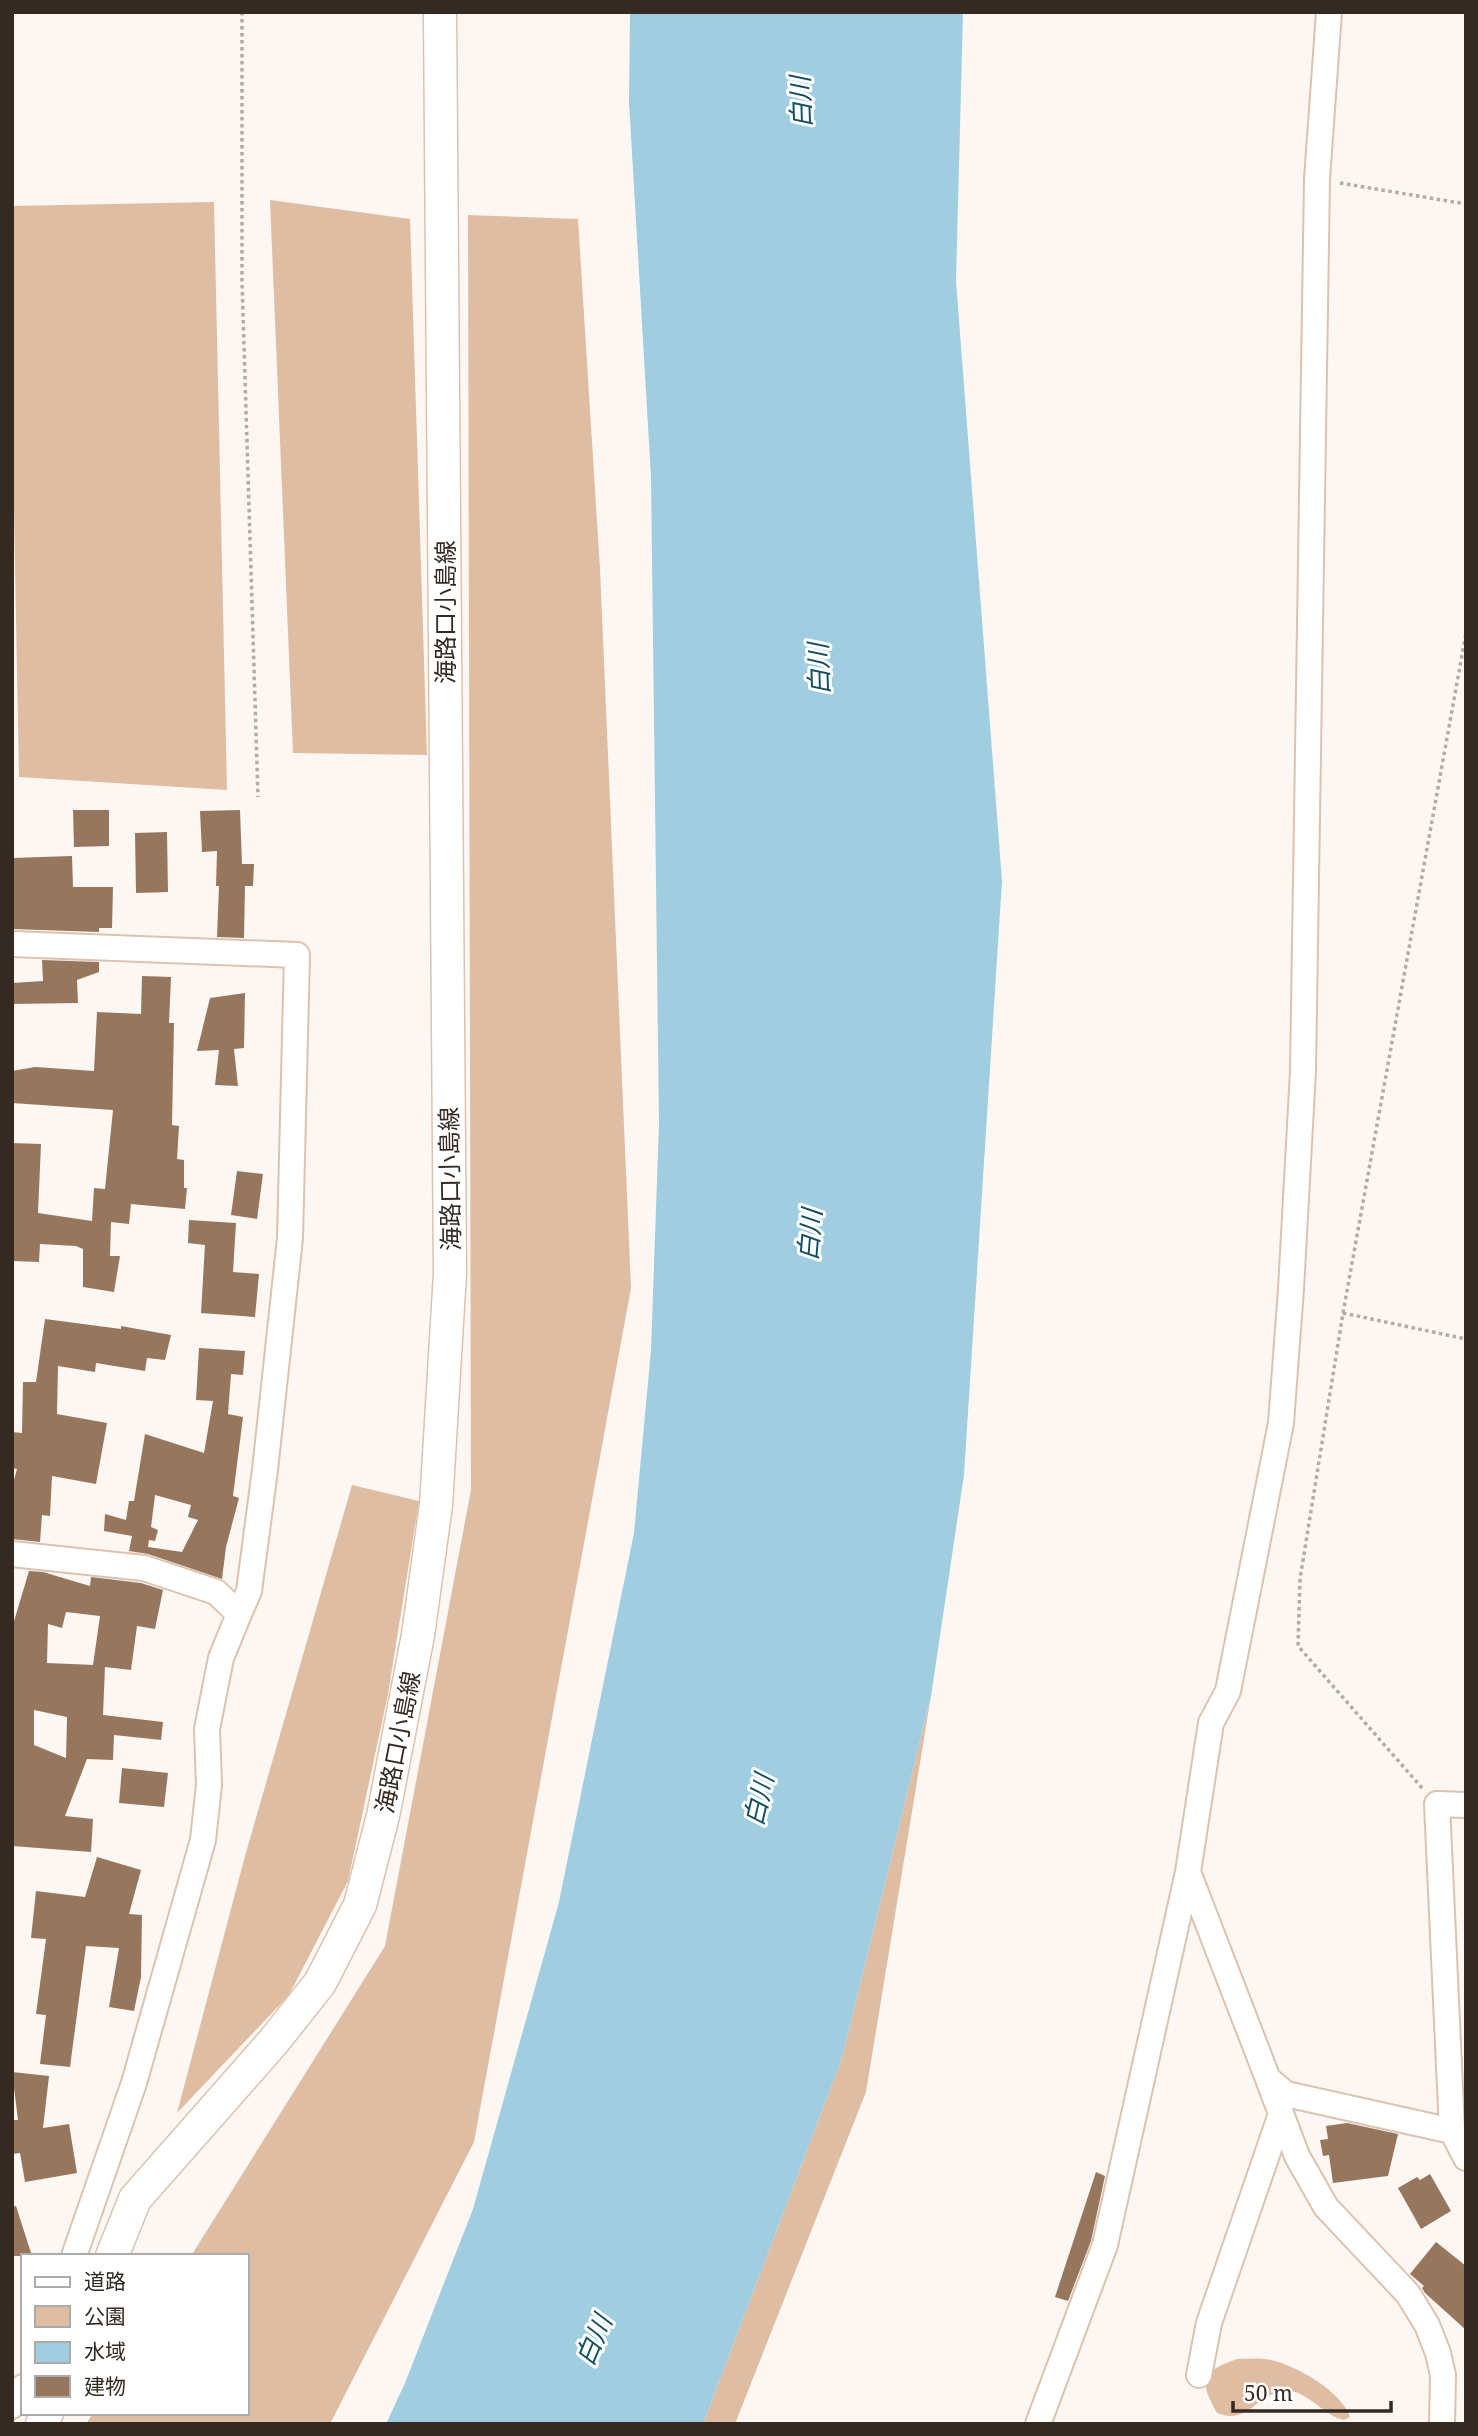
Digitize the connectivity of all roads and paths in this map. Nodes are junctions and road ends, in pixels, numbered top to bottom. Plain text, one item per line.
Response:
1 (243, 12) edge
2 (440, 12) edge
3 (1329, 12) edge
4 (1317, 179) junction
5 (1466, 204) edge
6 (1466, 633) edge
7 (258, 797) dead end
8 (12, 944) edge
9 (1343, 1314) junction
10 (1466, 1339) edge
11 (12, 1554) edge
12 (239, 1614) junction
13 (1437, 1804) junction
14 (1466, 1805) edge
15 (1188, 1872) junction
16 (1268, 2079) junction
17 (1281, 2114) junction
18 (1459, 2122) edge
19 (1466, 2158) edge
20 (75, 2254) edge
21 (113, 2254) edge
22 (1199, 2375) dead end
23 (21, 2390) edge
24 (12, 2406) edge
25 (1038, 2424) edge
26 (1422, 2424) edge
27 (1441, 2424) edge

1 - 7 path
2 - 21 main road, 海路口小島線
3 - 4 street
4 - 5 path
4 - 15 street
6 - 9 path
8 - 12 street
9 - 10 path
9 - 13 path
11 - 12 street
12 - 20 street
13 - 14 street
13 - 18 street
15 - 16 street
15 - 25 street
16 - 17 street
16 - 18 street
17 - 22 street
17 - 27 street
18 - 19 street
23 - 24 street
26 - 27 street

